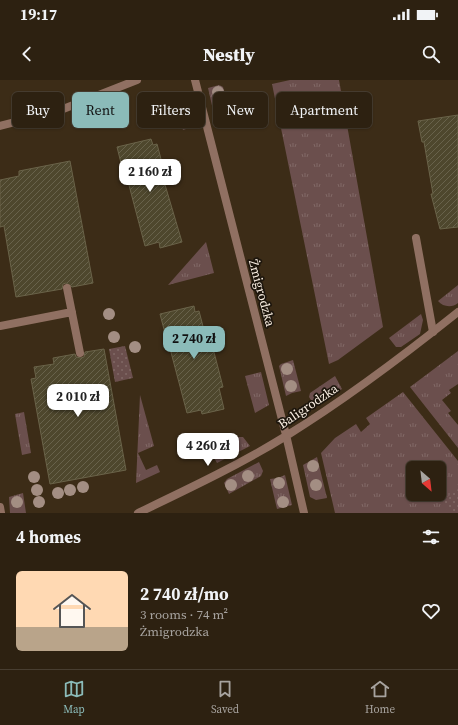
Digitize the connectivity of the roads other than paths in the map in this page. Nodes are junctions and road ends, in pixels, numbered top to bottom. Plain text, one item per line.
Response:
1 (137, 80) edge
2 (195, 80) edge
3 (0, 126) edge
4 (416, 238) dead end
5 (67, 288) dead end
6 (72, 312) junction
7 (458, 312) edge
8 (0, 326) edge
9 (433, 332) junction
10 (80, 353) dead end
11 (286, 435) junction
12 (0, 507) edge
13 (1, 513) edge
14 (138, 513) edge
15 (304, 513) edge

1 - 3 street
2 - 11 street, Żmigrodzka
4 - 9 street
5 - 6 street
6 - 8 street
6 - 10 street
7 - 9 street, Baligrodzka
9 - 11 street, Baligrodzka
11 - 14 street, Baligrodzka
11 - 15 street, Żmigrodzka
12 - 13 street

